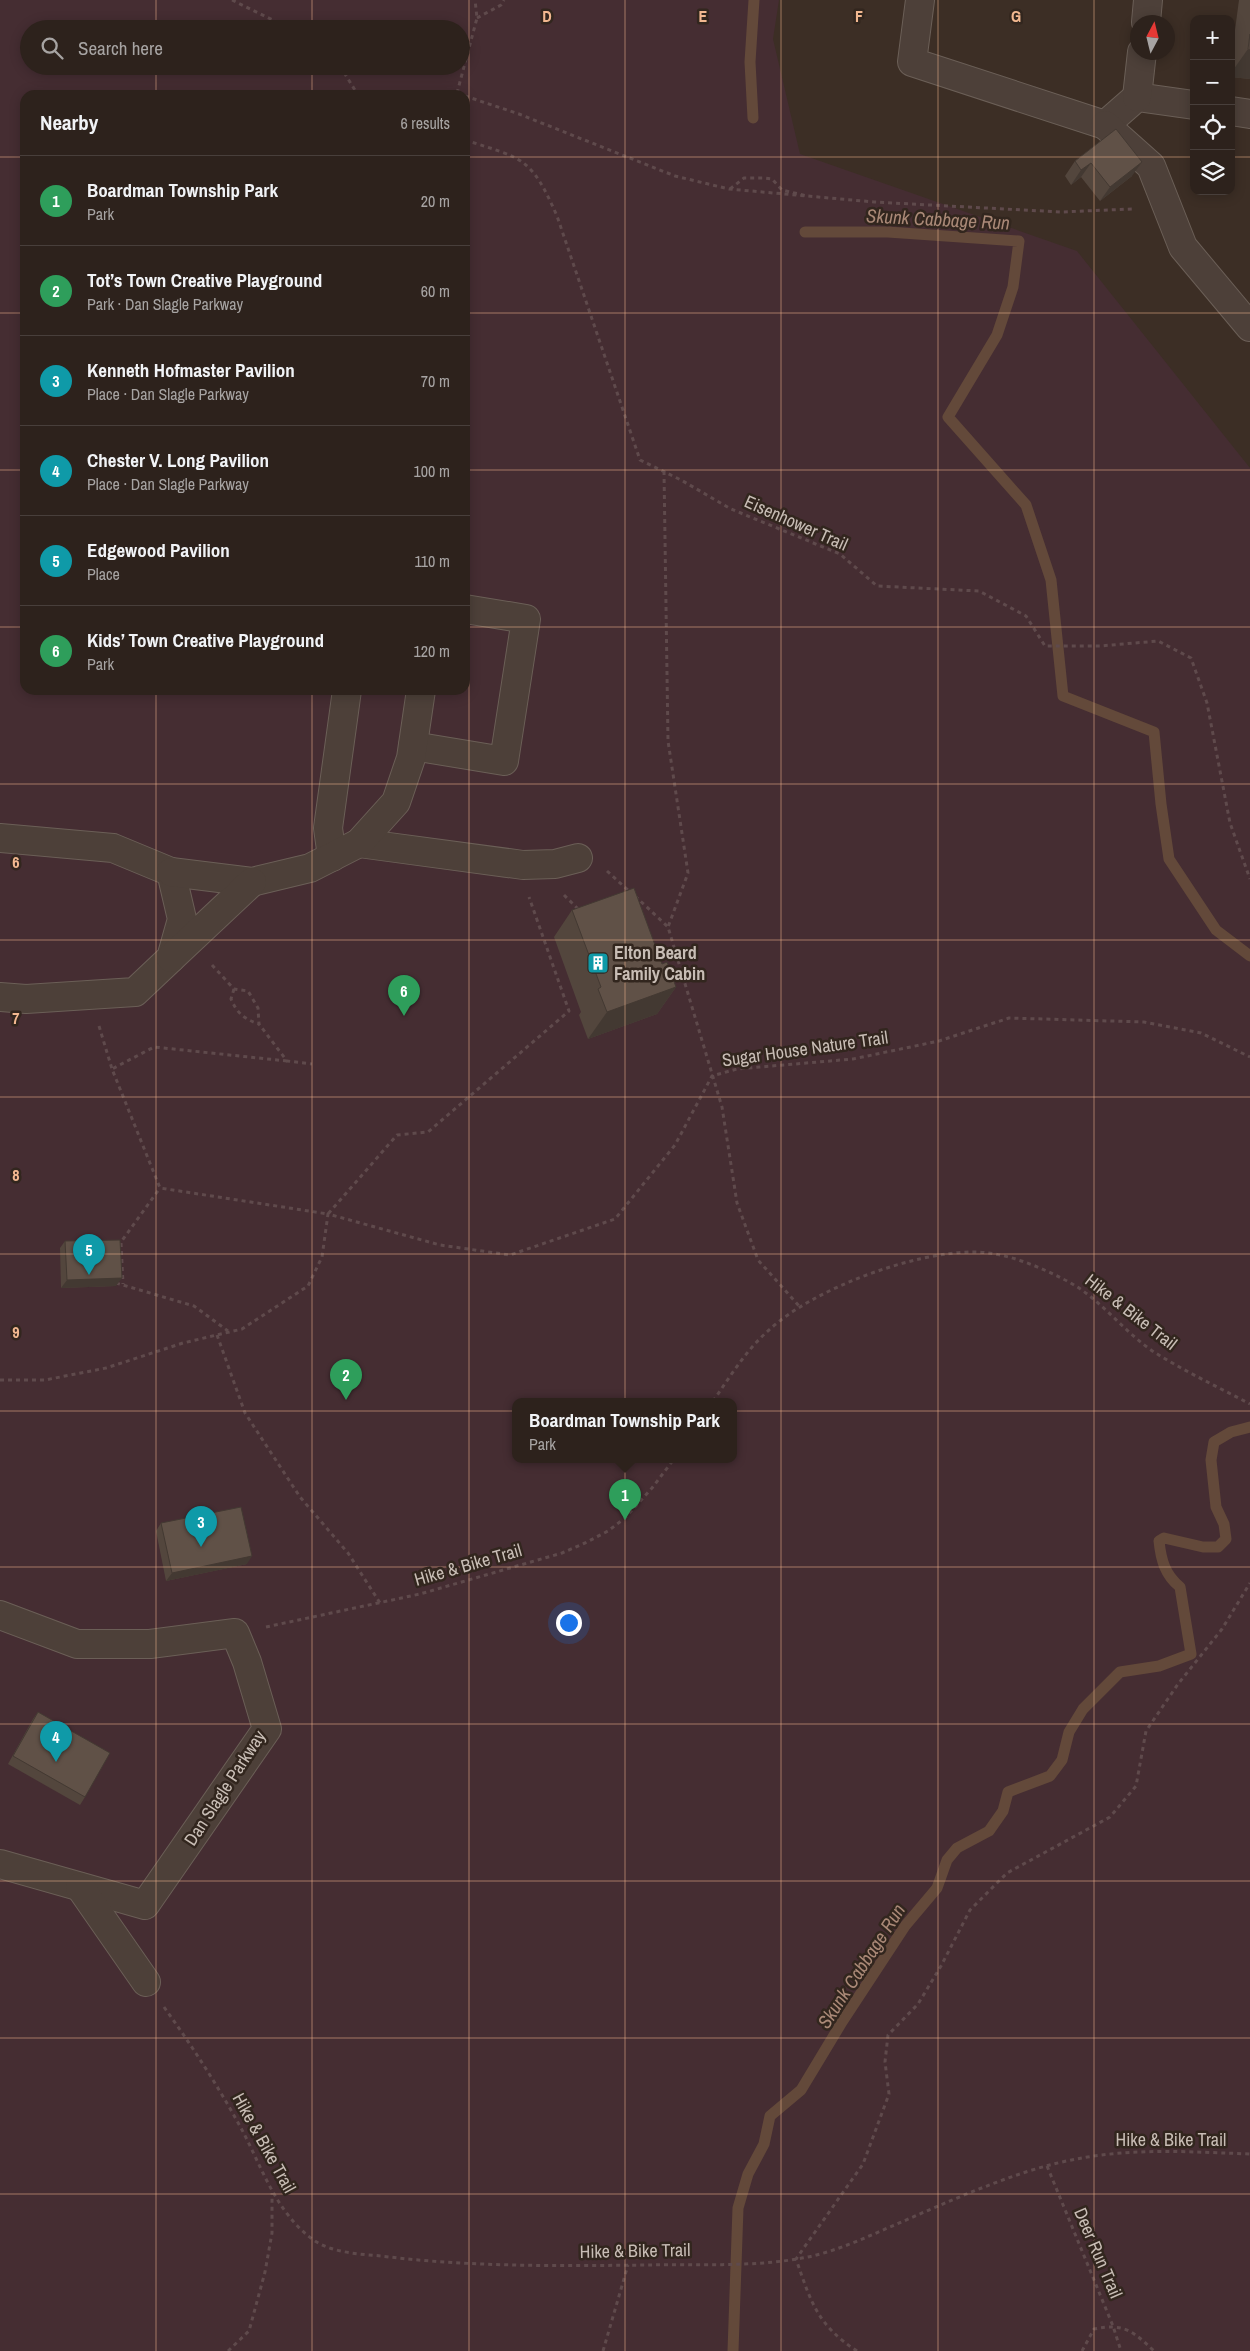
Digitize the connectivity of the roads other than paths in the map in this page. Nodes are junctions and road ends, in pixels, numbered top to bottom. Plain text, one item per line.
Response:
1 (920, 0) edge
2 (1148, 0) edge
3 (1147, 15) edge
4 (1141, 60) edge
5 (1138, 97) junction
6 (1190, 104) edge
7 (1235, 112) edge
8 (1250, 114) edge
9 (1105, 125) junction
10 (1250, 327) edge
11 (470, 610) edge
12 (346, 695) edge
13 (420, 695) edge
14 (412, 746) junction
15 (0, 838) edge
16 (359, 843) junction
17 (332, 857) junction
18 (578, 858) road end
19 (171, 872) junction
20 (252, 882) junction
21 (180, 949) junction
22 (0, 997) edge
23 (0, 1615) edge
24 (0, 1864) edge
25 (80, 1887) junction
26 (146, 1982) road end

1 - 9 street
2 - 3 street
4 - 5 street
5 - 6 street
5 - 9 street
7 - 8 street
9 - 10 street
11 - 14 street
12 - 17 street
13 - 14 street
14 - 16 street
15 - 19 street
16 - 17 street
16 - 18 street
17 - 20 street
19 - 20 street
19 - 21 street
20 - 21 street
21 - 22 street
23 - 25 street, Dan Slagle Parkway
24 - 25 street, Dan Slagle Parkway
25 - 26 street

